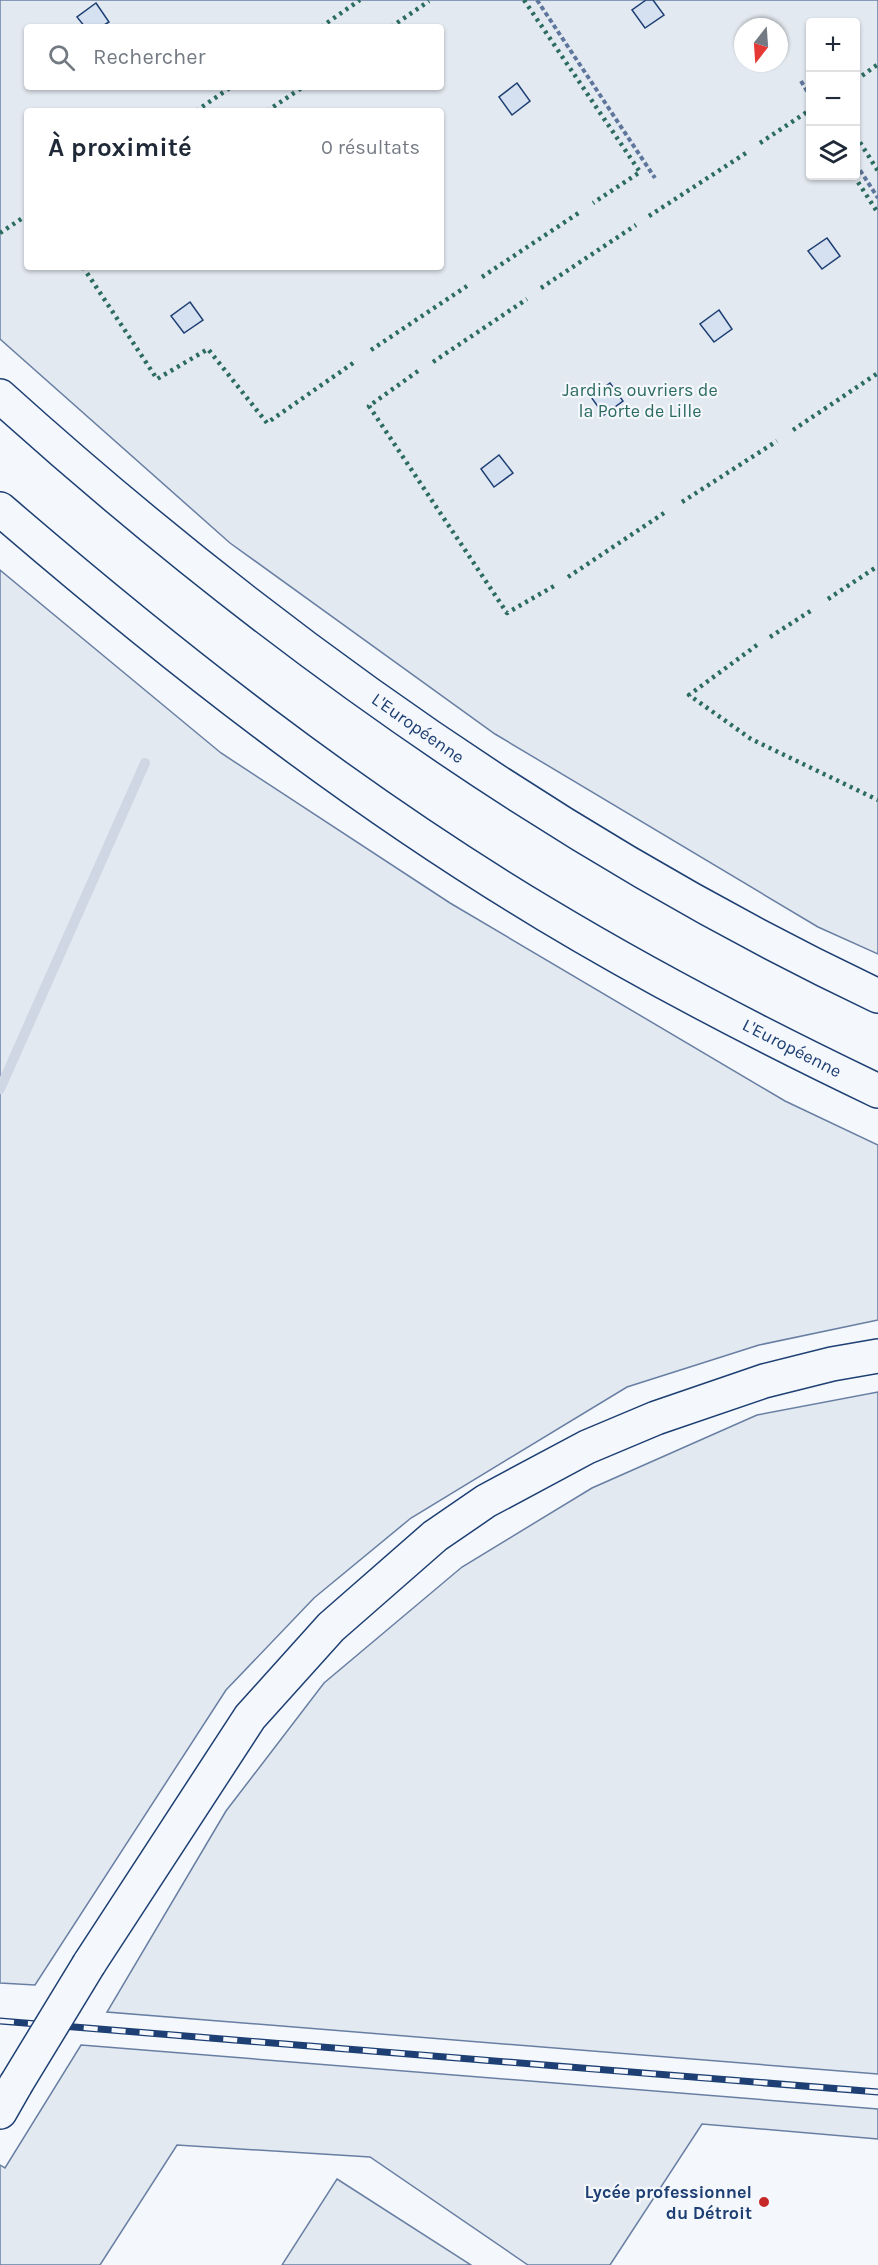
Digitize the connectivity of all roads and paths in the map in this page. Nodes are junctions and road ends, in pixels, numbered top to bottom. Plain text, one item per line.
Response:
1 (537, 0) edge
2 (801, 81) dead end
3 (806, 89) edge
4 (860, 171) edge
5 (655, 178) dead end
6 (878, 198) edge
7 (0, 396) edge
8 (0, 509) edge
9 (878, 996) edge
10 (878, 1091) edge
11 (878, 1356) edge
12 (0, 2112) edge

1 - 5 path
2 - 3 path
4 - 6 path
7 - 9 highway, L'Européenne
8 - 10 highway, L'Européenne
11 - 12 highway, bridge

